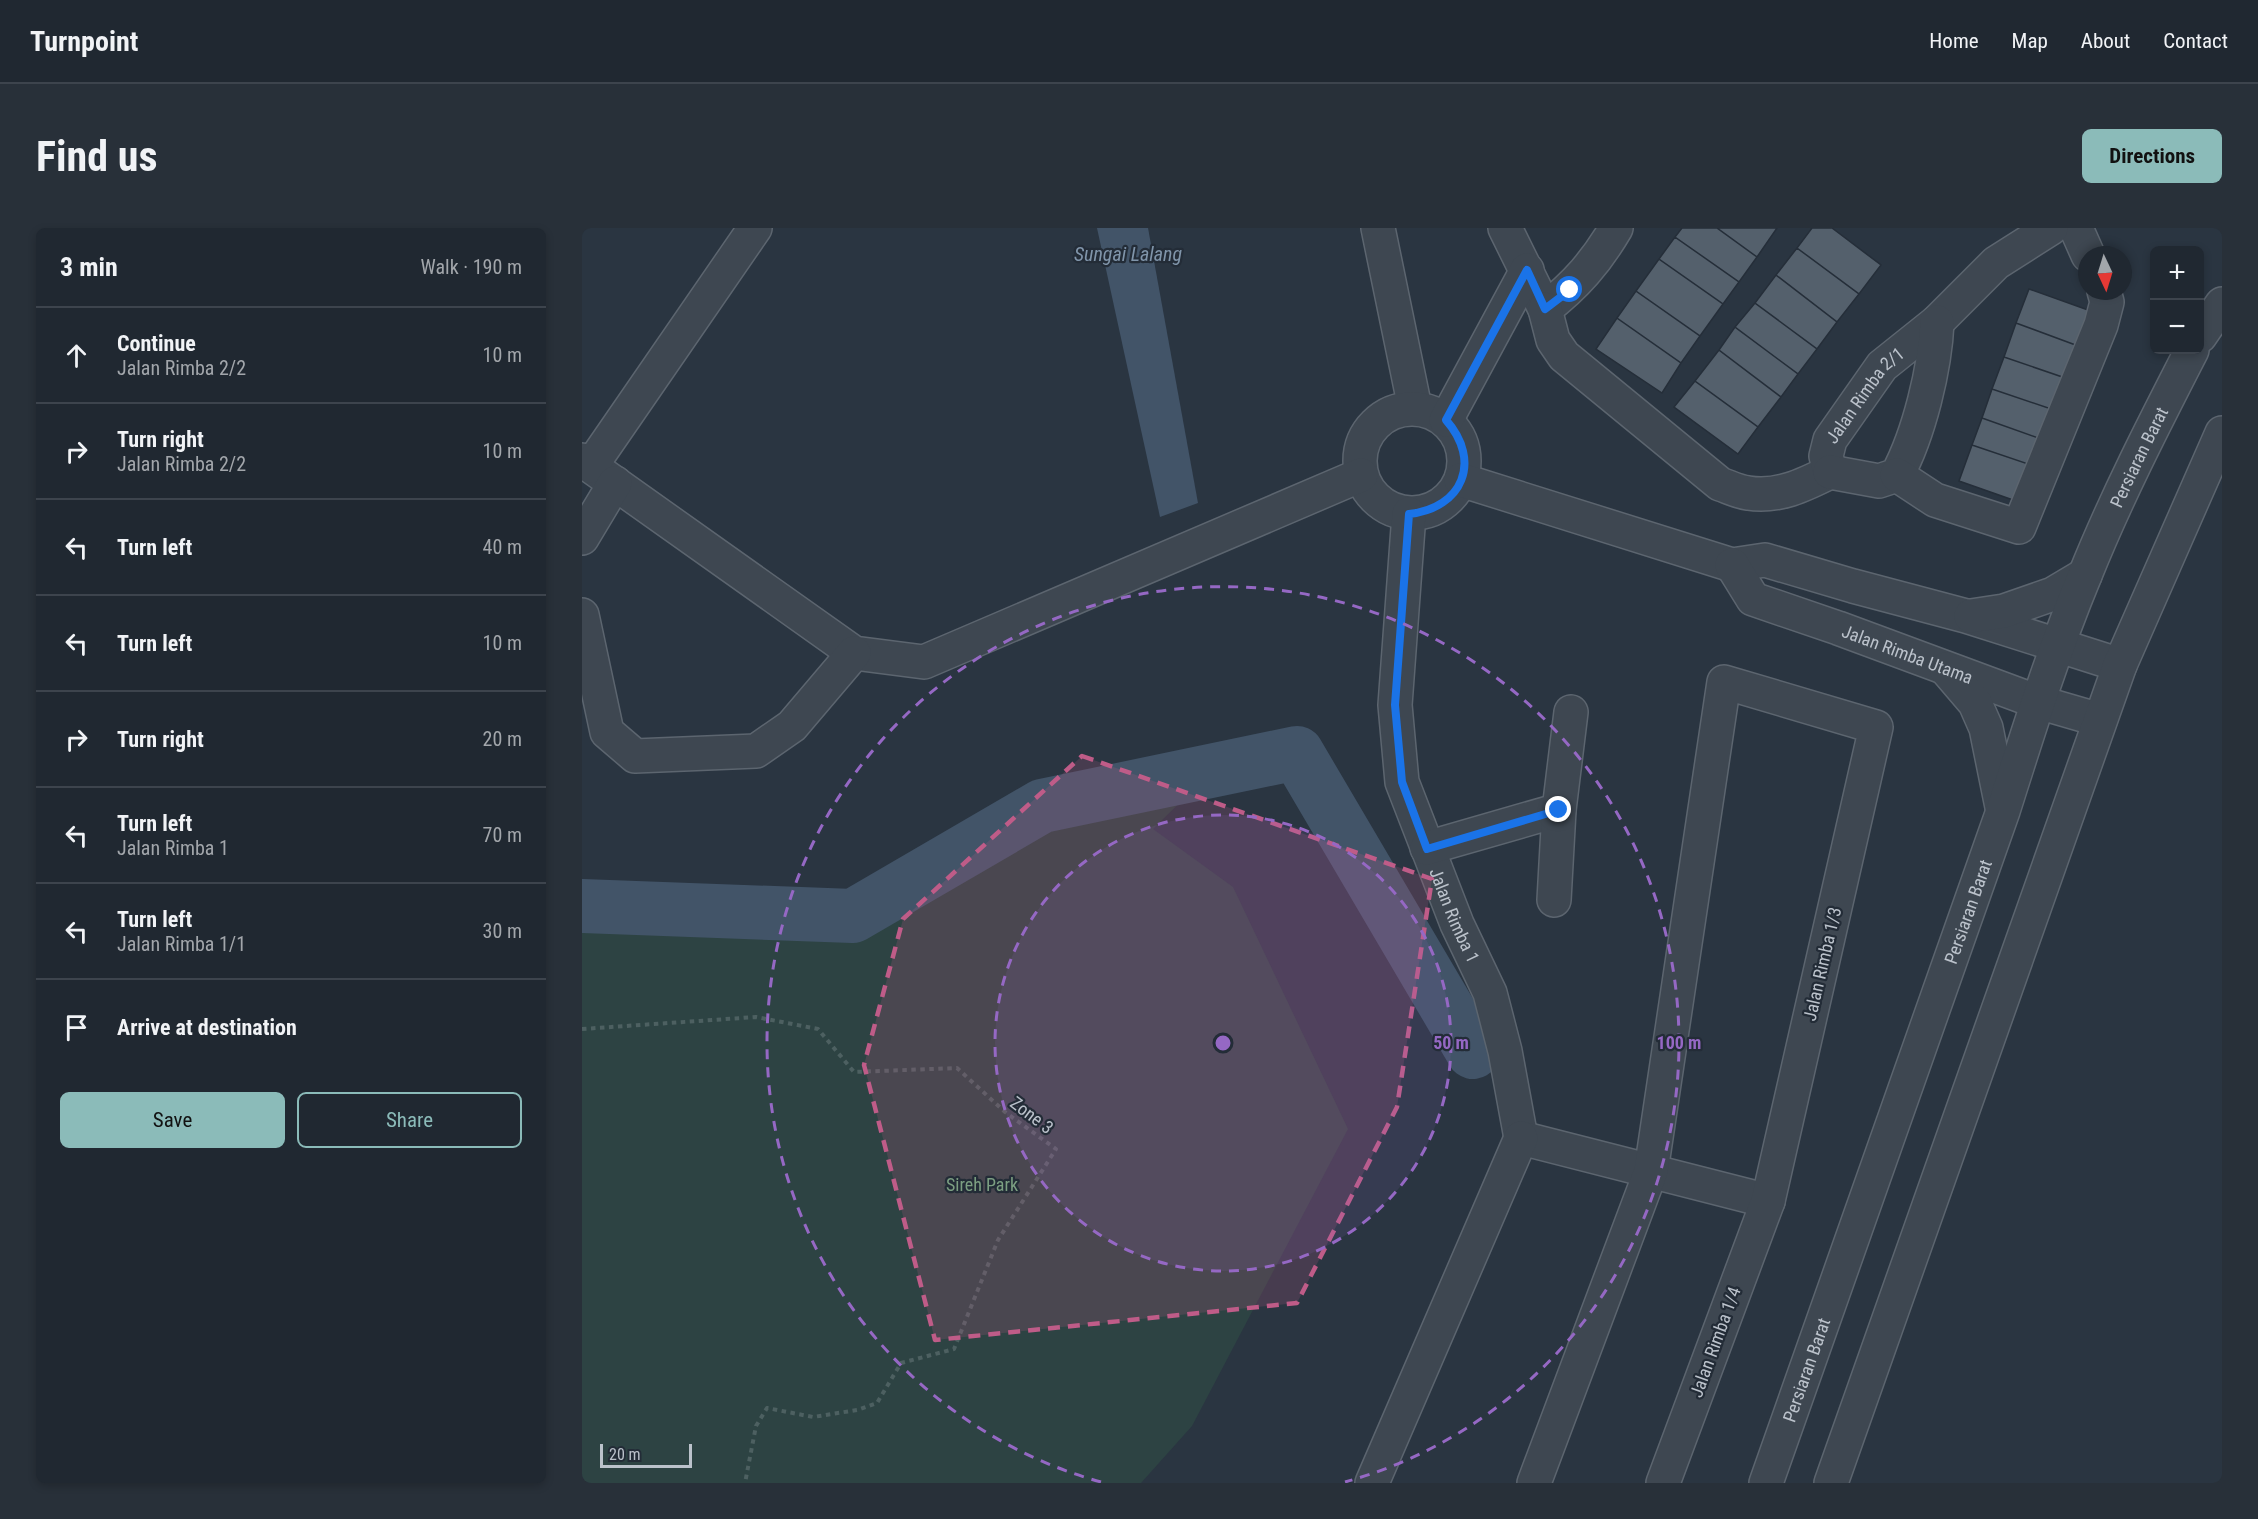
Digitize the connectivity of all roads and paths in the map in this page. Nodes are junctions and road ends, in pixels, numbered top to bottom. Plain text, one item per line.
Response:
1 (755, 228) edge
2 (1378, 228) edge
3 (1505, 228) edge
4 (1616, 228) edge
5 (2051, 228) edge
6 (2076, 228) edge
7 (2084, 246) edge
8 (1527, 270) junction
9 (2106, 300) edge
10 (2222, 303) edge
11 (1545, 309) junction
12 (1937, 322) junction
13 (2204, 329) edge
14 (2190, 354) edge
15 (1415, 408) junction
16 (1446, 420) junction
17 (2222, 433) edge
18 (596, 470) edge
19 (1830, 472) junction
20 (1361, 475) junction
21 (1897, 475) junction
22 (1461, 480) junction
23 (1409, 514) junction
24 (582, 538) edge
25 (1732, 566) junction
26 (2085, 575) junction
27 (582, 615) edge
28 (1966, 616) junction
29 (2058, 646) junction
30 (854, 653) junction
31 (2120, 665) junction
32 (1945, 667) junction
33 (2038, 702) junction
34 (1571, 712) dead end
35 (2100, 720) junction
36 (1559, 810) junction
37 (2003, 811) junction
38 (1427, 849) junction
39 (1554, 900) dead end
40 (582, 1029) edge
41 (1521, 1138) junction
42 (1651, 1171) junction
43 (1767, 1201) junction
44 (745, 1483) edge
45 (1372, 1483) edge
46 (1534, 1483) edge
47 (1664, 1483) edge
48 (1766, 1483) edge
49 (1831, 1483) edge

1 - 18 street
2 - 15 street
3 - 8 street
4 - 11 street
5 - 12 street, Jalan Rimba 2/1
6 - 7 street
8 - 11 street
8 - 16 street
9 - 21 street
10 - 13 street
11 - 19 street
12 - 19 street, Jalan Rimba 2/1
12 - 21 street, Jalan Rimba 2/1
14 - 26 street, Persiaran Barat
15 - 16 street
15 - 20 street
16 - 22 street
17 - 31 street
18 - 24 street
18 - 30 street
19 - 21 street, Jalan Rimba 2/1
20 - 23 street
20 - 30 street
22 - 23 street
22 - 25 street
23 - 38 street, Jalan Rimba 1
25 - 28 street
25 - 32 street, Jalan Rimba Utama
26 - 28 street
26 - 29 street, Persiaran Barat
27 - 30 street
28 - 29 street
29 - 31 street
29 - 33 street, Persiaran Barat
31 - 35 street
32 - 33 street, Jalan Rimba Utama
32 - 37 street
33 - 35 street, Jalan Rimba Utama
33 - 37 street, Persiaran Barat
34 - 36 street
35 - 49 street
36 - 38 street
36 - 39 street
37 - 48 street, Persiaran Barat
38 - 41 street, Jalan Rimba 1
40 - 44 path, Zone 3
41 - 42 street
41 - 45 street
42 - 43 street
42 - 43 street, Jalan Rimba 1/3
42 - 46 street
43 - 47 street, Jalan Rimba 1/4

